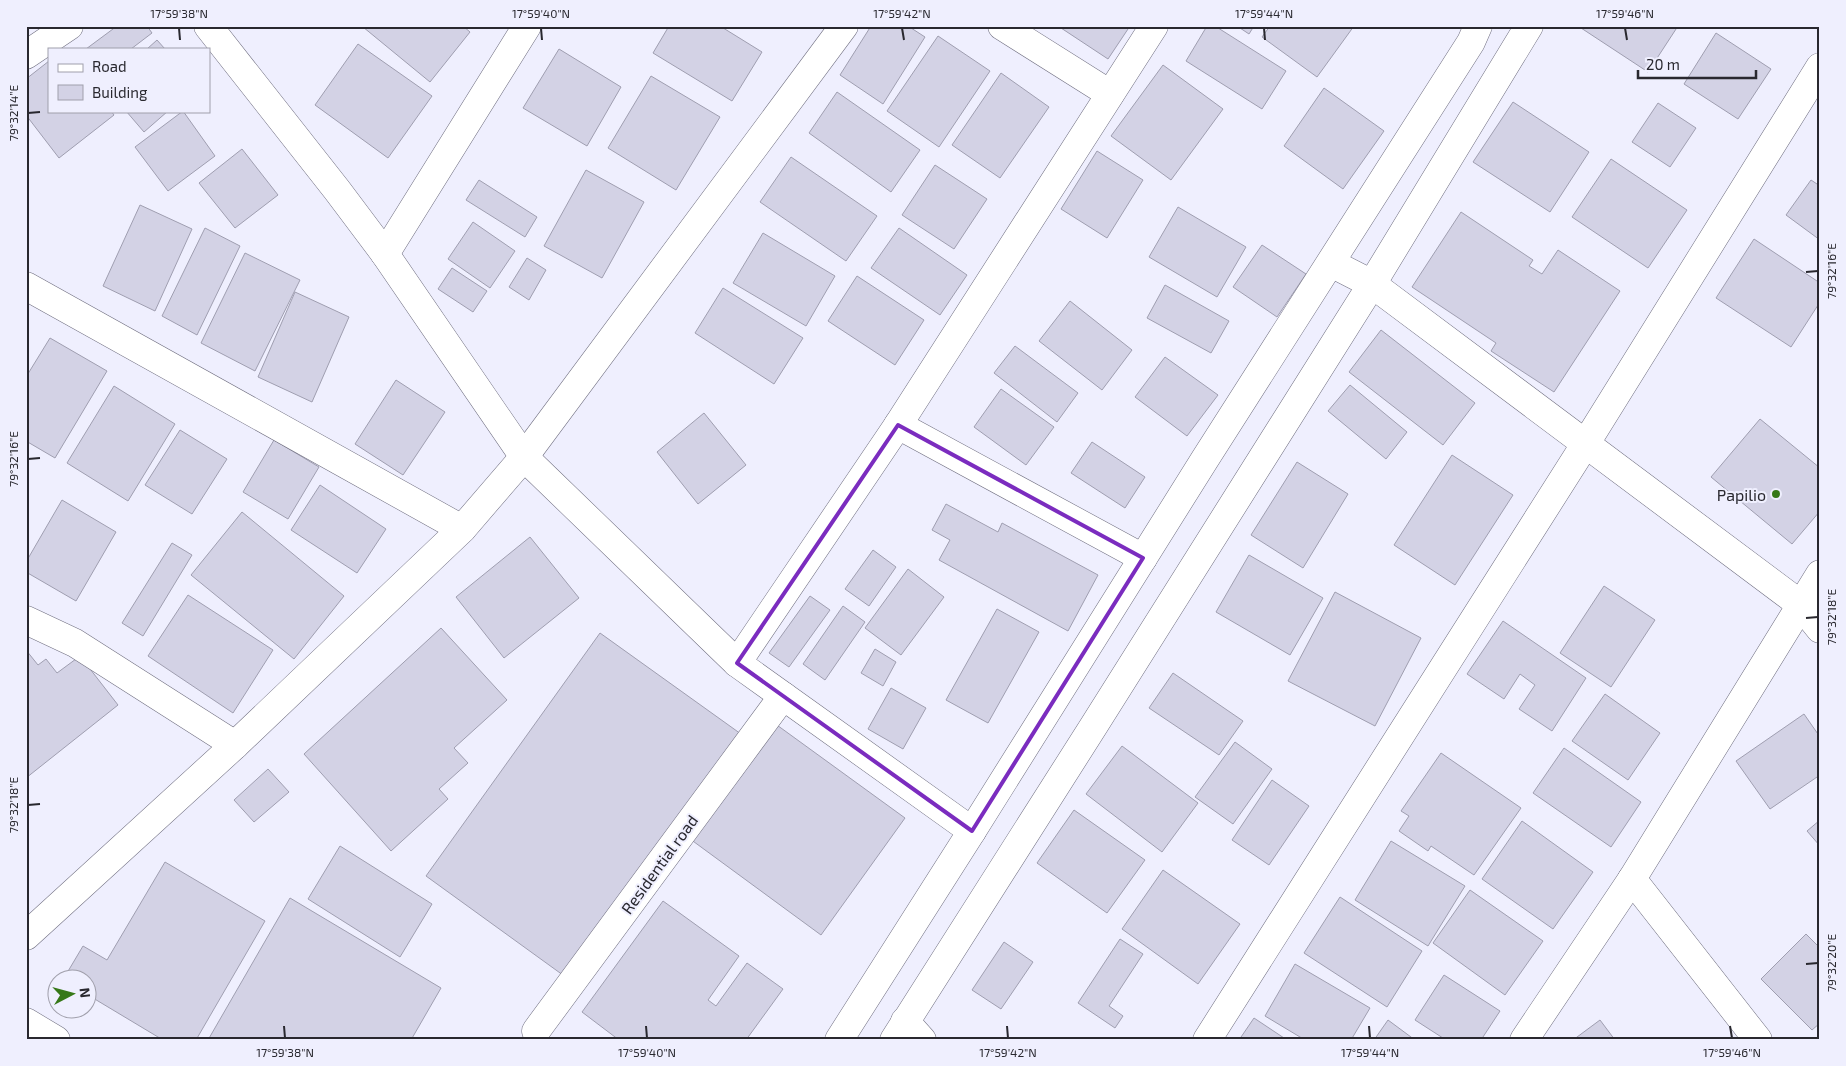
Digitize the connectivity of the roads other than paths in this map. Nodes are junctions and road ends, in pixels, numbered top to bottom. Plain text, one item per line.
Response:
1 (69, 26) edge
2 (208, 26) edge
3 (527, 26) edge
4 (844, 26) edge
5 (1002, 26) edge
6 (1154, 26) edge
7 (1478, 26) edge
8 (1529, 26) edge
9 (26, 55) edge
10 (1820, 67) edge
11 (1110, 94) junction
12 (384, 254) junction
13 (1330, 263) junction
14 (1372, 284) junction
15 (26, 286) edge
16 (898, 425) junction
17 (1586, 443) junction
18 (524, 457) junction
19 (462, 529) junction
20 (1143, 558) junction
21 (1820, 574) edge
22 (1800, 604) junction
23 (26, 620) edge
24 (1820, 628) edge
25 (737, 663) junction
26 (783, 696) junction
27 (235, 745) junction
28 (972, 831) junction
29 (1632, 879) junction
30 (26, 936) edge
31 (26, 1022) edge
32 (536, 1031) dead end
33 (907, 1034) edge
34 (56, 1040) edge
35 (839, 1040) edge
36 (1208, 1040) edge
37 (1524, 1040) edge
38 (1758, 1040) edge

1 - 9 street
2 - 12 street
3 - 12 street
4 - 18 street
5 - 11 street
6 - 11 street
7 - 13 street
8 - 14 street
10 - 17 street
11 - 16 street
12 - 18 street
13 - 14 street
13 - 20 street
14 - 17 street
14 - 33 street
15 - 19 street
16 - 20 street
16 - 25 street
17 - 22 street
17 - 36 street
18 - 19 street
18 - 25 street
19 - 27 street
20 - 28 street
21 - 22 street
22 - 24 street
22 - 29 street
23 - 27 street
25 - 26 street
26 - 28 street
26 - 32 street, Residential road
27 - 30 street
28 - 35 street
29 - 37 street
29 - 38 street
31 - 34 street

